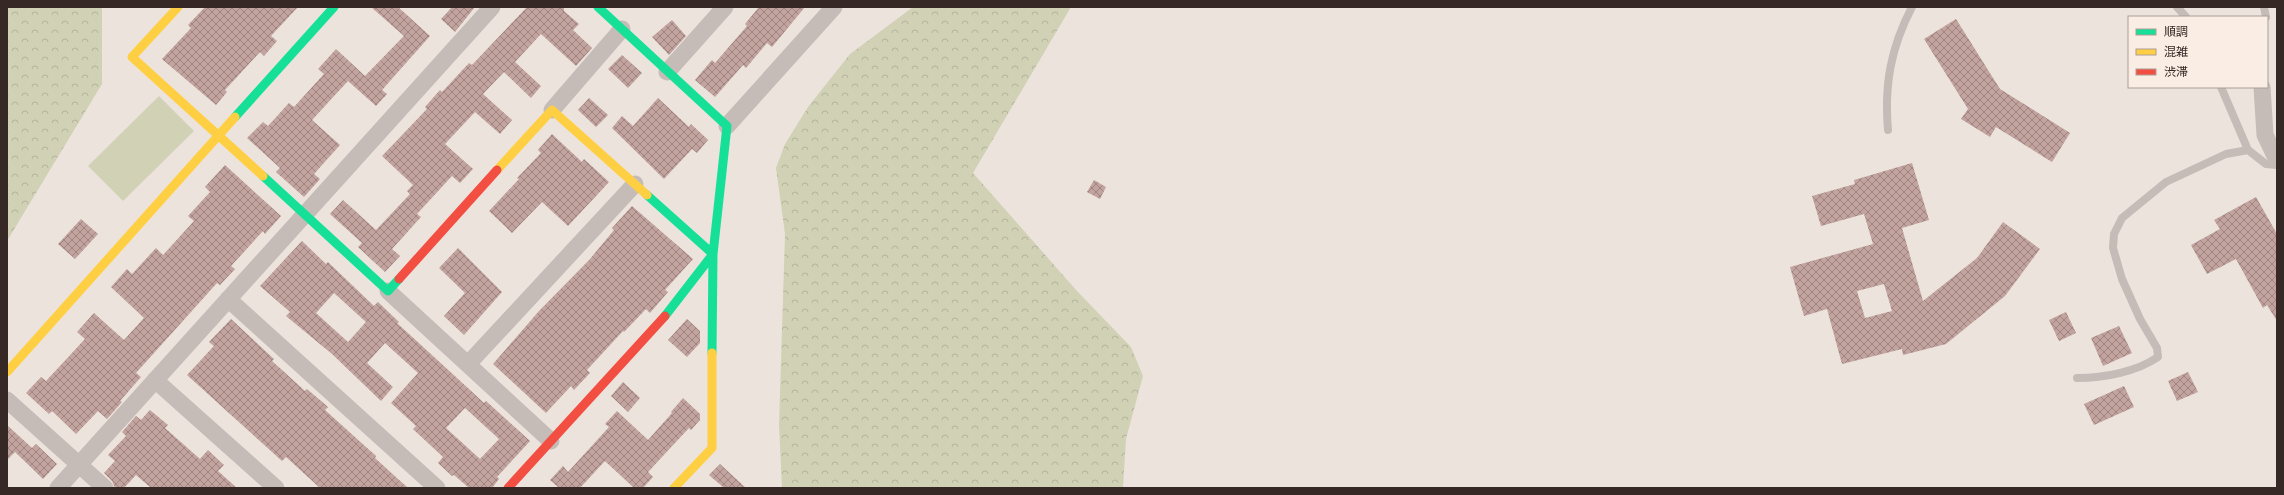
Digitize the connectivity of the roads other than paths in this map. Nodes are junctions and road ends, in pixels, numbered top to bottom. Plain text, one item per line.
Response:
1 (178, 7) edge
2 (334, 7) edge
3 (492, 7) edge
4 (598, 7) edge
5 (725, 7) edge
6 (834, 7) edge
7 (1912, 7) edge
8 (2177, 7) edge
9 (2185, 16) edge
10 (622, 29) junction
11 (667, 72) junction
12 (2221, 88) edge
13 (2262, 88) edge
14 (552, 110) junction
15 (728, 126) junction
16 (1888, 130) dead end
17 (217, 136) junction
18 (2248, 150) junction
19 (2277, 160) edge
20 (2277, 165) edge
21 (635, 184) junction
22 (305, 215) junction
23 (713, 254) junction
24 (388, 291) junction
25 (228, 299) junction
26 (468, 364) junction
27 (7, 372) edge
28 (2077, 378) dead end
29 (155, 380) junction
30 (7, 400) edge
31 (551, 441) junction
32 (79, 464) junction
33 (58, 488) edge
34 (105, 488) edge
35 (276, 488) edge
36 (437, 488) edge
37 (508, 488) edge
38 (674, 488) edge

1 - 17 street
2 - 17 street
3 - 22 street
4 - 10 street
5 - 11 street
6 - 15 street
7 - 16 lane
8 - 9 lane
10 - 11 street
10 - 14 street
11 - 15 street
12 - 18 lane
13 - 19 street
14 - 21 street
14 - 24 street
15 - 23 street
17 - 22 street
17 - 27 street
18 - 20 lane
18 - 28 lane
21 - 23 street
21 - 26 street
22 - 24 street
22 - 25 street
23 - 31 street
23 - 38 street
24 - 26 street
25 - 29 street
25 - 36 street
26 - 31 street
29 - 32 street
29 - 35 street
30 - 32 street
31 - 37 street
32 - 33 street
32 - 34 street

